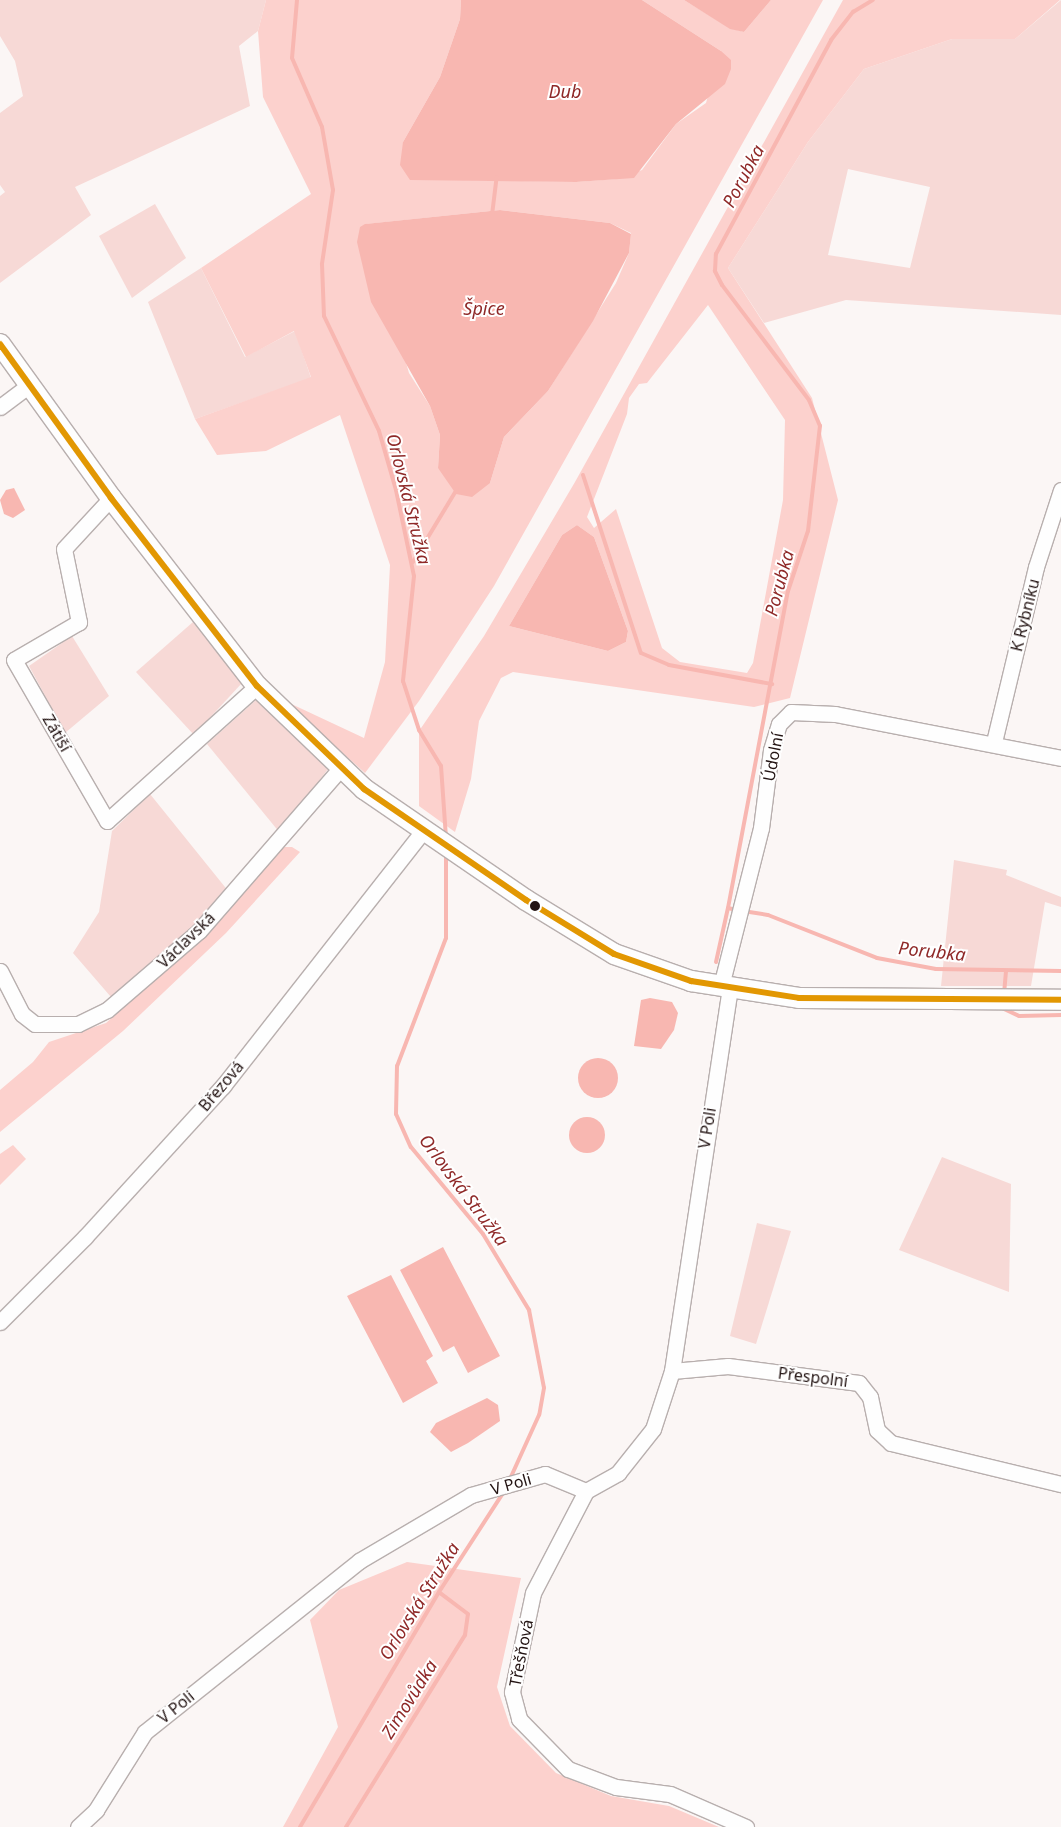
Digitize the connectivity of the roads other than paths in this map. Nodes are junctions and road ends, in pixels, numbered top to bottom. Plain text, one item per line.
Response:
1 (0, 344) edge
2 (28, 386) junction
3 (0, 407) edge
4 (1061, 490) edge
5 (111, 498) junction
6 (258, 686) junction
7 (994, 742) junction
8 (1061, 758) edge
9 (340, 769) junction
10 (422, 832) junction
11 (2, 981) edge
12 (726, 987) junction
13 (1061, 1000) edge
14 (0, 1322) edge
15 (672, 1371) junction
16 (1061, 1484) edge
17 (586, 1491) junction
18 (78, 1827) edge
19 (746, 1827) edge

1 - 2 street
2 - 3 street
2 - 5 street
4 - 7 street, K Rybníku
5 - 6 street
5 - 6 street, Zátiší
6 - 9 street
7 - 8 street, Údolní
7 - 12 street, Údolní
9 - 10 street
9 - 11 street, Václavská
10 - 12 street
10 - 14 street, Březová
12 - 13 street
12 - 15 street, V Poli
15 - 16 street, Přespolní
15 - 17 street, V Poli
17 - 18 street, V Poli
17 - 19 street, Třešňová

